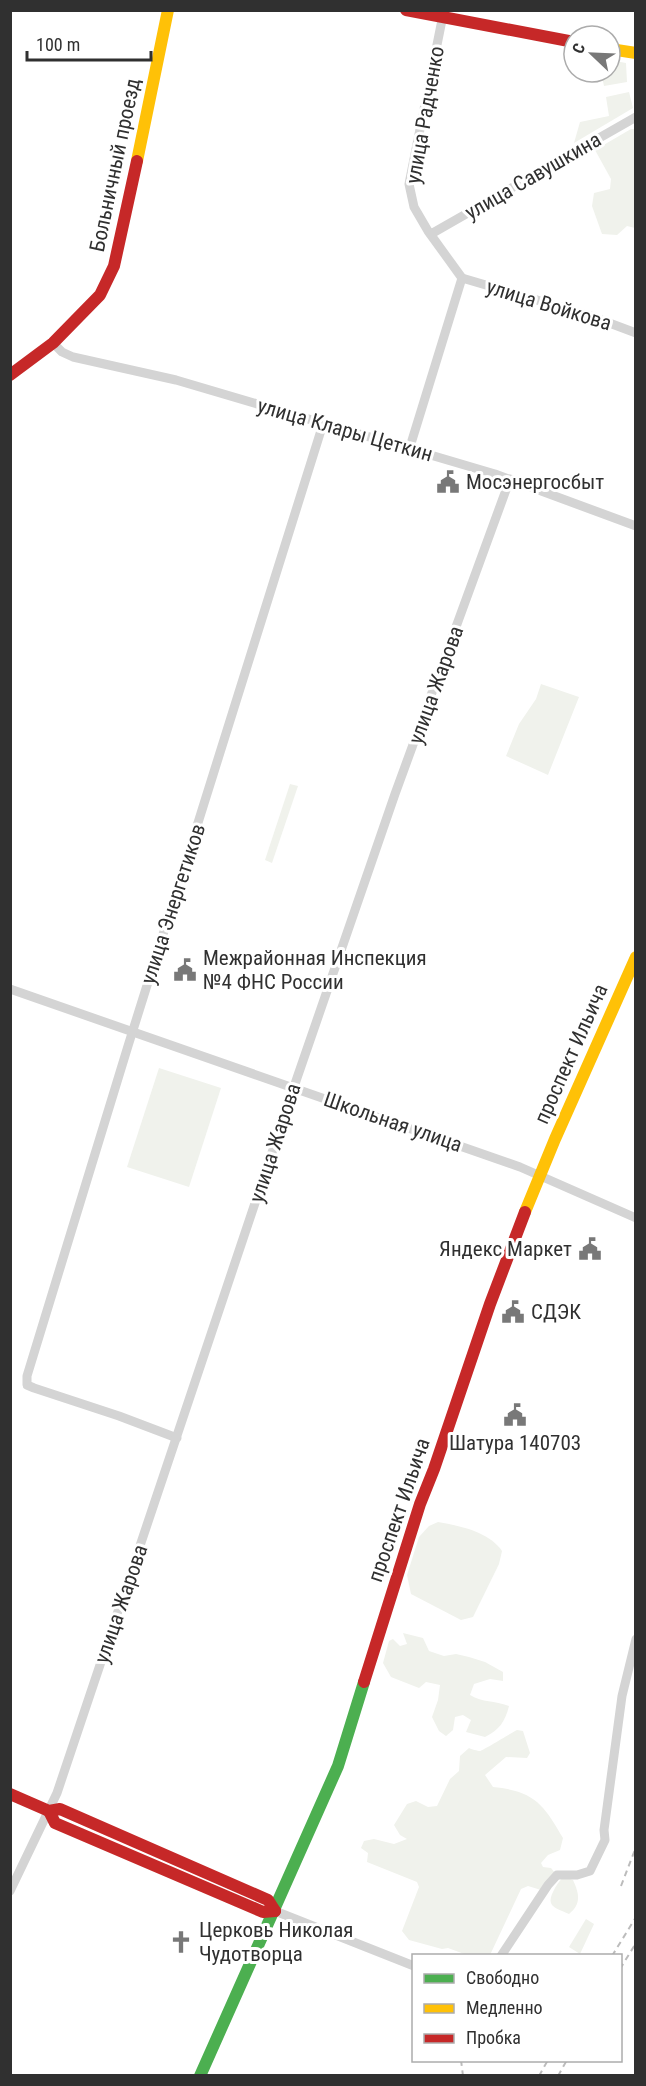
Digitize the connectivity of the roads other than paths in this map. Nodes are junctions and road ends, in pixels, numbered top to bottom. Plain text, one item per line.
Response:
1 (168, 10) edge
2 (406, 10) edge
3 (443, 14) edge
4 (562, 39) edge
5 (636, 117) edge
6 (431, 234) junction
7 (462, 278) junction
8 (636, 333) edge
9 (53, 342) junction
10 (10, 375) edge
11 (323, 424) junction
12 (409, 450) junction
13 (510, 479) junction
14 (636, 526) edge
15 (636, 957) edge
16 (10, 989) edge
17 (132, 1033) junction
18 (294, 1087) junction
19 (540, 1175) junction
20 (636, 1218) edge
21 (177, 1438) junction
22 (636, 1639) edge
23 (10, 1794) edge
24 (49, 1811) junction
25 (10, 1891) edge
26 (274, 1911) junction
27 (502, 1954) edge
28 (412, 1965) edge
29 (200, 2076) edge

1 - 9 street, Больничный проезд
2 - 3 street
3 - 4 street
3 - 6 street, улица Радченко
5 - 6 street, улица Савушкина
6 - 7 street, улица Радченко
7 - 8 street, улица Войкова
7 - 12 street
9 - 10 street, Больничный проезд
9 - 11 street, улица Клары Цеткин
11 - 12 street, улица Клары Цеткин
11 - 17 street, улица Энергетиков
12 - 13 street, улица Клары Цеткин
13 - 14 street, улица Клары Цеткин
13 - 18 street, улица Жарова
15 - 19 street, проспект Ильича
16 - 17 street, Школьная улица
17 - 18 street, Школьная улица
17 - 21 street, улица Энергетиков
18 - 19 street, Школьная улица
18 - 21 street, улица Жарова
19 - 20 street, Школьная улица
19 - 26 street, проспект Ильича
21 - 24 street, улица Жарова
22 - 27 street
23 - 24 street
24 - 25 street, улица Жарова
24 - 26 street
26 - 28 street
26 - 29 street, проспект Ильича

